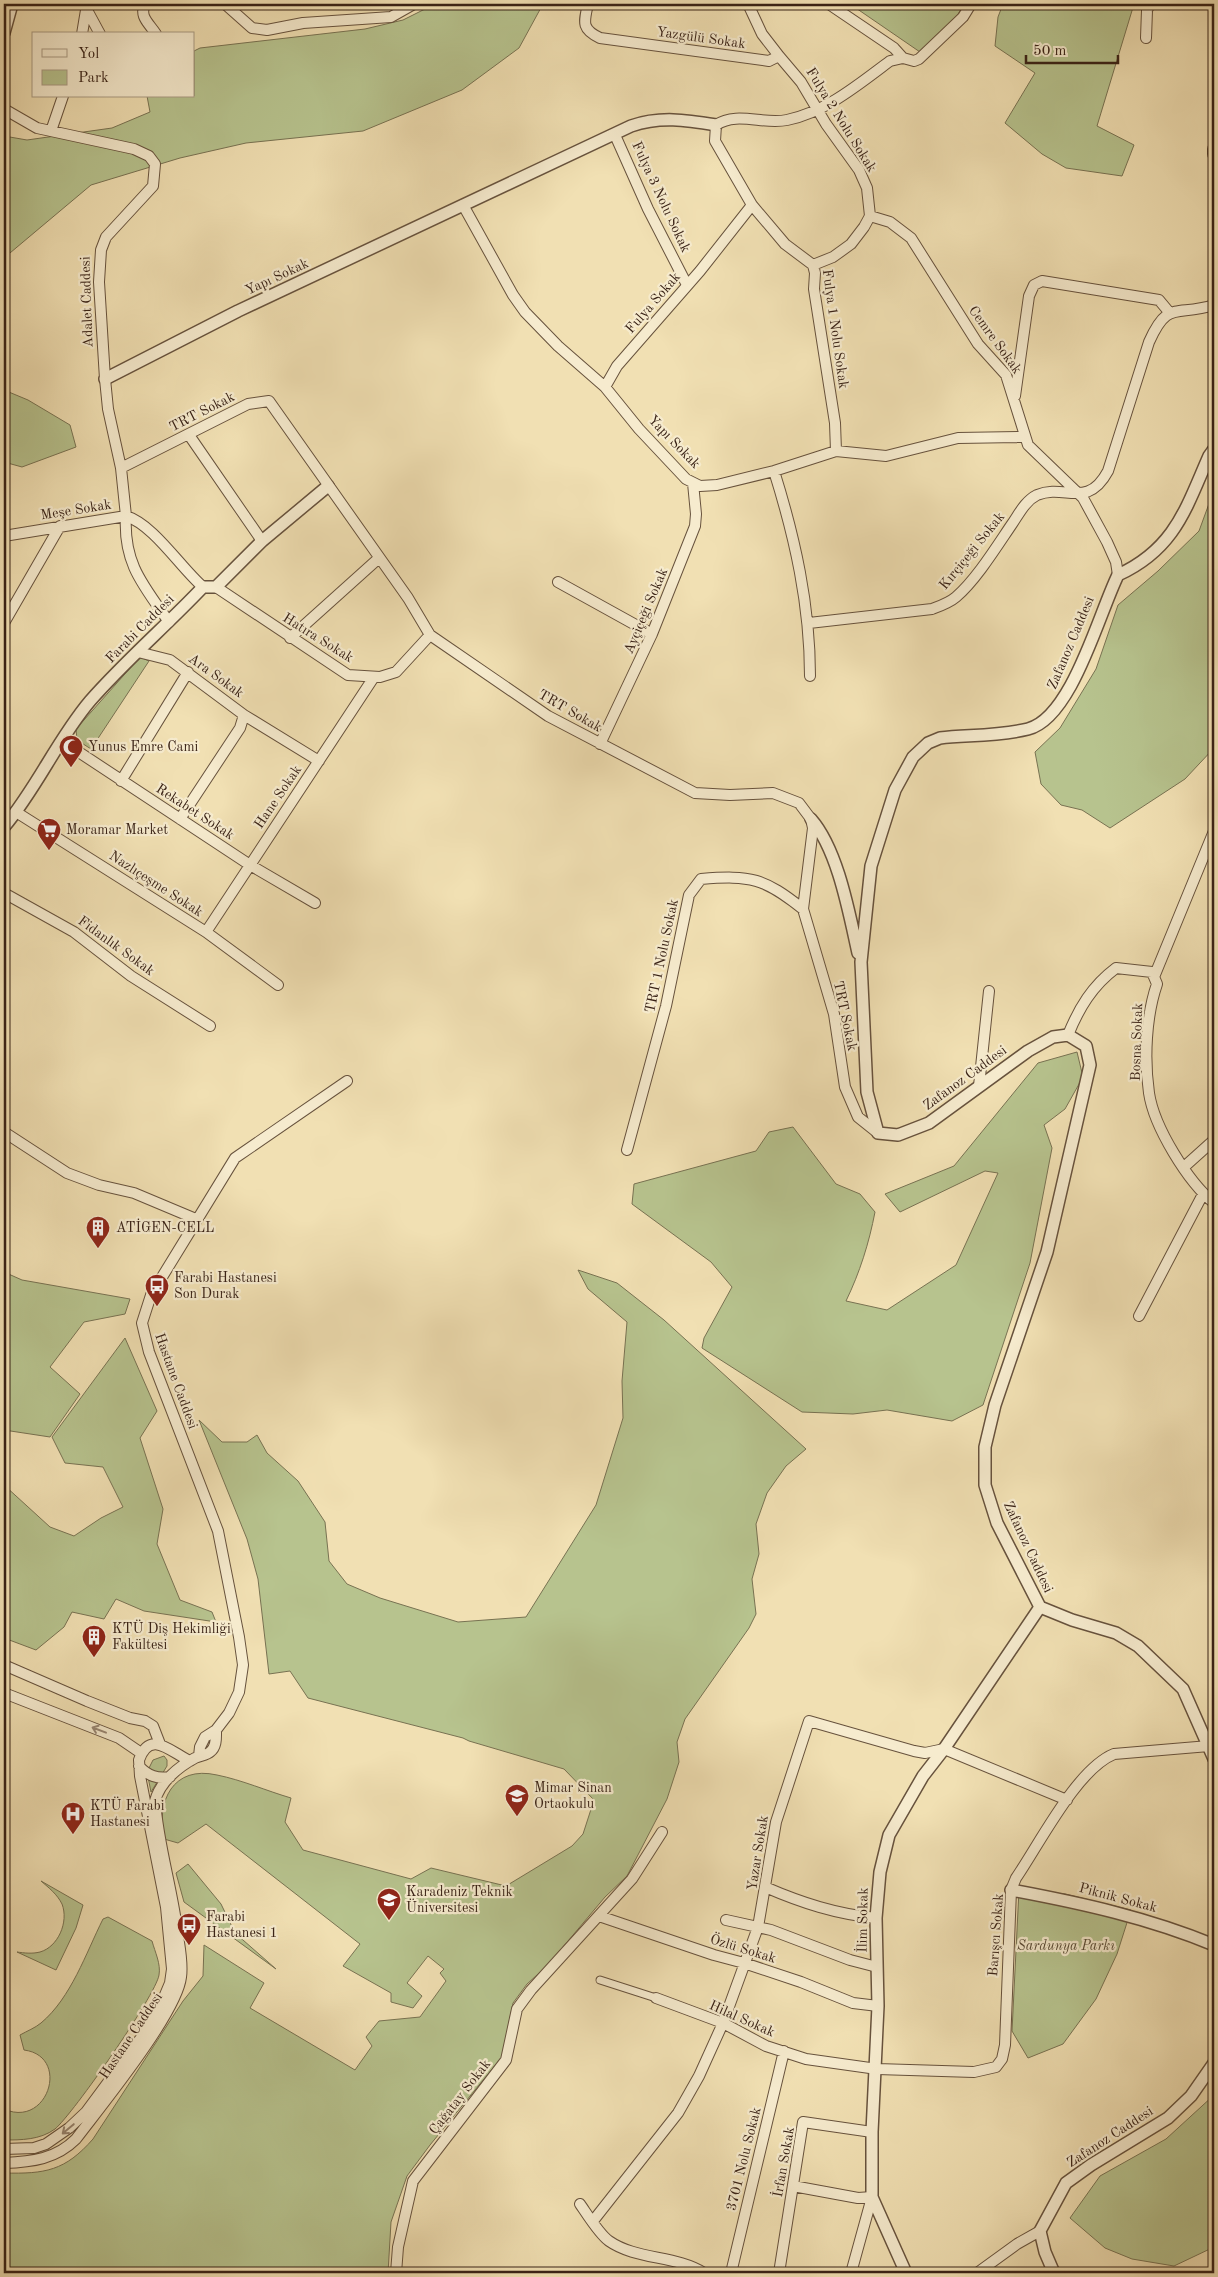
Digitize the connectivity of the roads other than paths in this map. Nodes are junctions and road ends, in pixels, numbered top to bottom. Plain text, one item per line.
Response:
1 (12, 4) edge
2 (145, 4) edge
3 (225, 4) edge
4 (414, 4) edge
5 (588, 4) edge
6 (748, 4) edge
7 (829, 4) edge
8 (971, 4) edge
9 (1150, 4) edge
10 (87, 7) edge
11 (82, 32) edge
12 (99, 32) edge
13 (154, 32) edge
14 (4, 34) edge
15 (1146, 38) dead end
16 (779, 56) junction
17 (902, 58) junction
18 (62, 98) edge
19 (4, 109) edge
20 (818, 110) junction
21 (716, 125) junction
22 (51, 131) junction
23 (615, 135) junction
24 (1214, 148) edge
25 (1214, 154) edge
26 (462, 205) junction
27 (752, 205) junction
28 (870, 216) junction
29 (812, 265) junction
30 (687, 285) junction
31 (1214, 305) edge
32 (1169, 312) junction
33 (105, 379) junction
34 (606, 387) junction
35 (1015, 398) junction
36 (189, 435) junction
37 (1024, 437) junction
38 (1214, 448) edge
39 (836, 451) junction
40 (121, 468) junction
41 (774, 471) junction
42 (693, 483) junction
43 (328, 486) junction
44 (1078, 494) junction
45 (126, 516) junction
46 (60, 526) junction
47 (4, 536) edge
48 (262, 541) junction
49 (379, 558) junction
50 (1118, 575) junction
51 (558, 582) dead end
52 (203, 587) junction
53 (216, 587) junction
54 (169, 622) junction
55 (4, 623) edge
56 (809, 623) junction
57 (652, 634) junction
58 (430, 635) junction
59 (290, 638) junction
60 (138, 652) junction
61 (188, 672) junction
62 (810, 676) dead end
63 (374, 677) junction
64 (244, 715) junction
65 (62, 741) junction
66 (600, 744) junction
67 (319, 761) junction
68 (121, 781) junction
69 (16, 812) junction
70 (180, 819) junction
71 (811, 820) junction
72 (4, 827) edge
73 (1214, 831) edge
74 (250, 865) junction
75 (4, 893) edge
76 (315, 903) dead end
77 (804, 909) junction
78 (206, 932) junction
79 (861, 962) junction
80 (1154, 977) junction
81 (278, 985) dead end
82 (989, 991) dead end
83 (210, 1026) dead end
84 (1068, 1035) junction
85 (347, 1081) dead end
86 (979, 1086) junction
87 (4, 1132) edge
88 (878, 1133) junction
89 (1214, 1140) edge
90 (628, 1150) dead end
91 (1184, 1167) junction
92 (1203, 1194) junction
93 (1214, 1203) edge
94 (196, 1219) junction
95 (1139, 1316) dead end
96 (1040, 1607) junction
97 (4, 1666) edge
98 (4, 1693) edge
99 (1211, 1743) edge
100 (160, 1744) junction
101 (944, 1749) junction
102 (141, 1753) junction
103 (175, 1755) junction
104 (195, 1759) junction
105 (1214, 1759) edge
106 (139, 1766) junction
107 (173, 1774) junction
108 (1067, 1800) junction
109 (662, 1832) dead end
110 (765, 1887) junction
111 (1012, 1890) junction
112 (599, 1916) junction
113 (876, 1918) junction
114 (726, 1920) dead end
115 (758, 1927) junction
116 (1214, 1944) edge
117 (744, 1963) junction
118 (877, 1967) junction
119 (600, 1980) dead end
120 (656, 1998) joint
121 (878, 2006) junction
122 (723, 2024) junction
123 (784, 2052) junction
124 (1214, 2063) edge
125 (877, 2069) junction
126 (872, 2132) junction
127 (4, 2149) edge
128 (4, 2164) edge
129 (793, 2186) junction
130 (872, 2197) junction
131 (580, 2204) dead end
132 (593, 2221) junction
133 (1040, 2231) junction
134 (396, 2273) edge
135 (704, 2273) edge
136 (730, 2273) edge
137 (782, 2273) edge
138 (851, 2273) edge
139 (906, 2273) edge
140 (977, 2273) edge
141 (1054, 2273) edge

1 - 14 street
2 - 13 street
3 - 4 street
5 - 16 street, Yazgülü Sokak
6 - 16 street, Yazgülü Sokak
7 - 17 street
8 - 17 street
9 - 15 street
10 - 11 street
10 - 12 street
16 - 20 street, Fulya 2 Nolu Sokak
17 - 20 street
18 - 22 street
19 - 22 street, Adalet Caddesi
20 - 21 street
20 - 28 street, Fulya 2 Nolu Sokak
21 - 23 street, Fulya 3 Nolu Sokak
21 - 27 street
22 - 33 street, Adalet Caddesi
23 - 26 street, Yapı Sokak
23 - 30 street, Fulya 3 Nolu Sokak
24 - 25 street
26 - 33 street, Yapı Sokak
26 - 34 street, Yapı Sokak
27 - 29 street, Fulya 1 Nolu Sokak
27 - 30 street, Fulya Sokak
28 - 29 street
28 - 35 street, Cemre Sokak
29 - 39 street, Fulya 1 Nolu Sokak
30 - 34 street, Fulya Sokak
31 - 32 street
32 - 35 street
32 - 44 street, Kırçiçeği Sokak
33 - 40 street, Adalet Caddesi
34 - 42 street, Yapı Sokak
35 - 37 street, Cemre Sokak
36 - 40 street, TRT Sokak
36 - 43 street, TRT Sokak
36 - 48 street
37 - 39 street, Yapı Sokak
37 - 44 street, Cemre Sokak
38 - 50 street
39 - 41 street, Yapı Sokak
40 - 45 street, Adalet Caddesi
41 - 42 street, Yapı Sokak
41 - 56 street
42 - 57 street, Ayçiçeği Sokak
43 - 48 street
43 - 49 street, TRT Sokak
44 - 50 street, Cemre Sokak
44 - 56 street, Kırçiçeği Sokak
45 - 46 street, Meşe Sokak
45 - 52 street
45 - 54 street, Meşe Sokak
46 - 47 street, Meşe Sokak
46 - 55 street
48 - 53 street
49 - 58 street, TRT Sokak
49 - 59 street
50 - 79 street, Zafanoz Caddesi
51 - 57 street
52 - 53 street
52 - 54 street, Farabi Caddesi
53 - 59 street, Hatıra Sokak
54 - 60 street, Farabi Caddesi
56 - 62 street
57 - 66 street, Ayçiçeği Sokak
58 - 63 street, Hatıra Sokak
58 - 66 street, TRT Sokak
59 - 63 street, Hatıra Sokak
60 - 61 street, Ara Sokak
60 - 65 street, Farabi Caddesi
61 - 64 street, Ara Sokak
61 - 68 street
63 - 67 street, Hane Sokak
64 - 67 street
64 - 70 street, Ara Sokak
65 - 68 street, Rekabet Sokak
65 - 69 street, Farabi Caddesi
66 - 71 street, TRT Sokak
67 - 74 street, Hane Sokak
68 - 70 street, Rekabet Sokak
69 - 72 street, Farabi Caddesi
69 - 78 street, Nazlıçeşme Sokak
70 - 74 street, Rekabet Sokak
71 - 77 street, TRT Sokak
71 - 79 street
73 - 80 street, Bosna Sokak
74 - 76 street, Rekabet Sokak
74 - 78 street, Hane Sokak
75 - 83 street, Fidanlık Sokak
77 - 88 street, TRT Sokak
77 - 90 street, TRT 1 Nolu Sokak
78 - 81 street, Nazlıçeşme Sokak
79 - 88 street, Zafanoz Caddesi
80 - 84 street
80 - 91 street, Bosna Sokak
82 - 86 street
84 - 86 street, Zafanoz Caddesi
84 - 96 street, Zafanoz Caddesi
85 - 94 street, Hastane Caddesi
86 - 88 street, Zafanoz Caddesi
87 - 94 street
89 - 91 street
91 - 92 street, Bosna Sokak
92 - 93 street, Bosna Sokak
92 - 95 street
94 - 104 street, Hastane Caddesi
96 - 99 street, Zafanoz Caddesi
96 - 101 street, İlim Sokak
97 - 100 street
102 -> 98 street
99 - 105 street, Zafanoz Caddesi
99 - 108 street, Barışcı Sokak
100 - 102 street
100 - 103 street
101 - 108 street, Yazar Sokak
101 - 110 street, Yazar Sokak
101 - 113 street, İlim Sokak
102 - 106 street, Hastane Caddesi
103 - 104 street
103 - 107 street
104 - 107 street, Hastane Caddesi
106 - 107 street
106 -> 127 street, Hastane Caddesi
107 - 128 street, Hastane Caddesi
108 - 111 street, Barışcı Sokak
109 - 112 street, Çağatay Sokak
110 - 113 street
110 - 115 street, Yazar Sokak
111 - 116 street, Piknik Sokak
111 - 125 street, Barışcı Sokak
112 - 117 street, Özlü Sokak
112 - 134 street, Çağatay Sokak
113 - 118 street, İlim Sokak
114 - 115 street
115 - 117 street, Yazar Sokak
115 - 118 street
117 - 121 street, Özlü Sokak
117 - 122 street, Yazar Sokak
118 - 121 street, İlim Sokak
119 - 120 street, Hilal Sokak
120 - 122 street, Hilal Sokak
121 - 125 street, İlim Sokak
122 - 123 street, Hilal Sokak
122 - 132 street, Yazar Sokak
123 - 125 street, Hilal Sokak
123 - 136 street, 3701 Nolu Sokak
124 - 133 street, Zafanoz Caddesi
125 - 126 street, İlim Sokak
126 - 129 street, İrfan Sokak
126 - 130 street, İlim Sokak
129 - 130 street
129 - 137 street, İrfan Sokak
130 - 138 street
130 - 139 street, İlim Sokak
131 - 132 street
132 - 135 street
133 - 140 street
133 - 141 street

